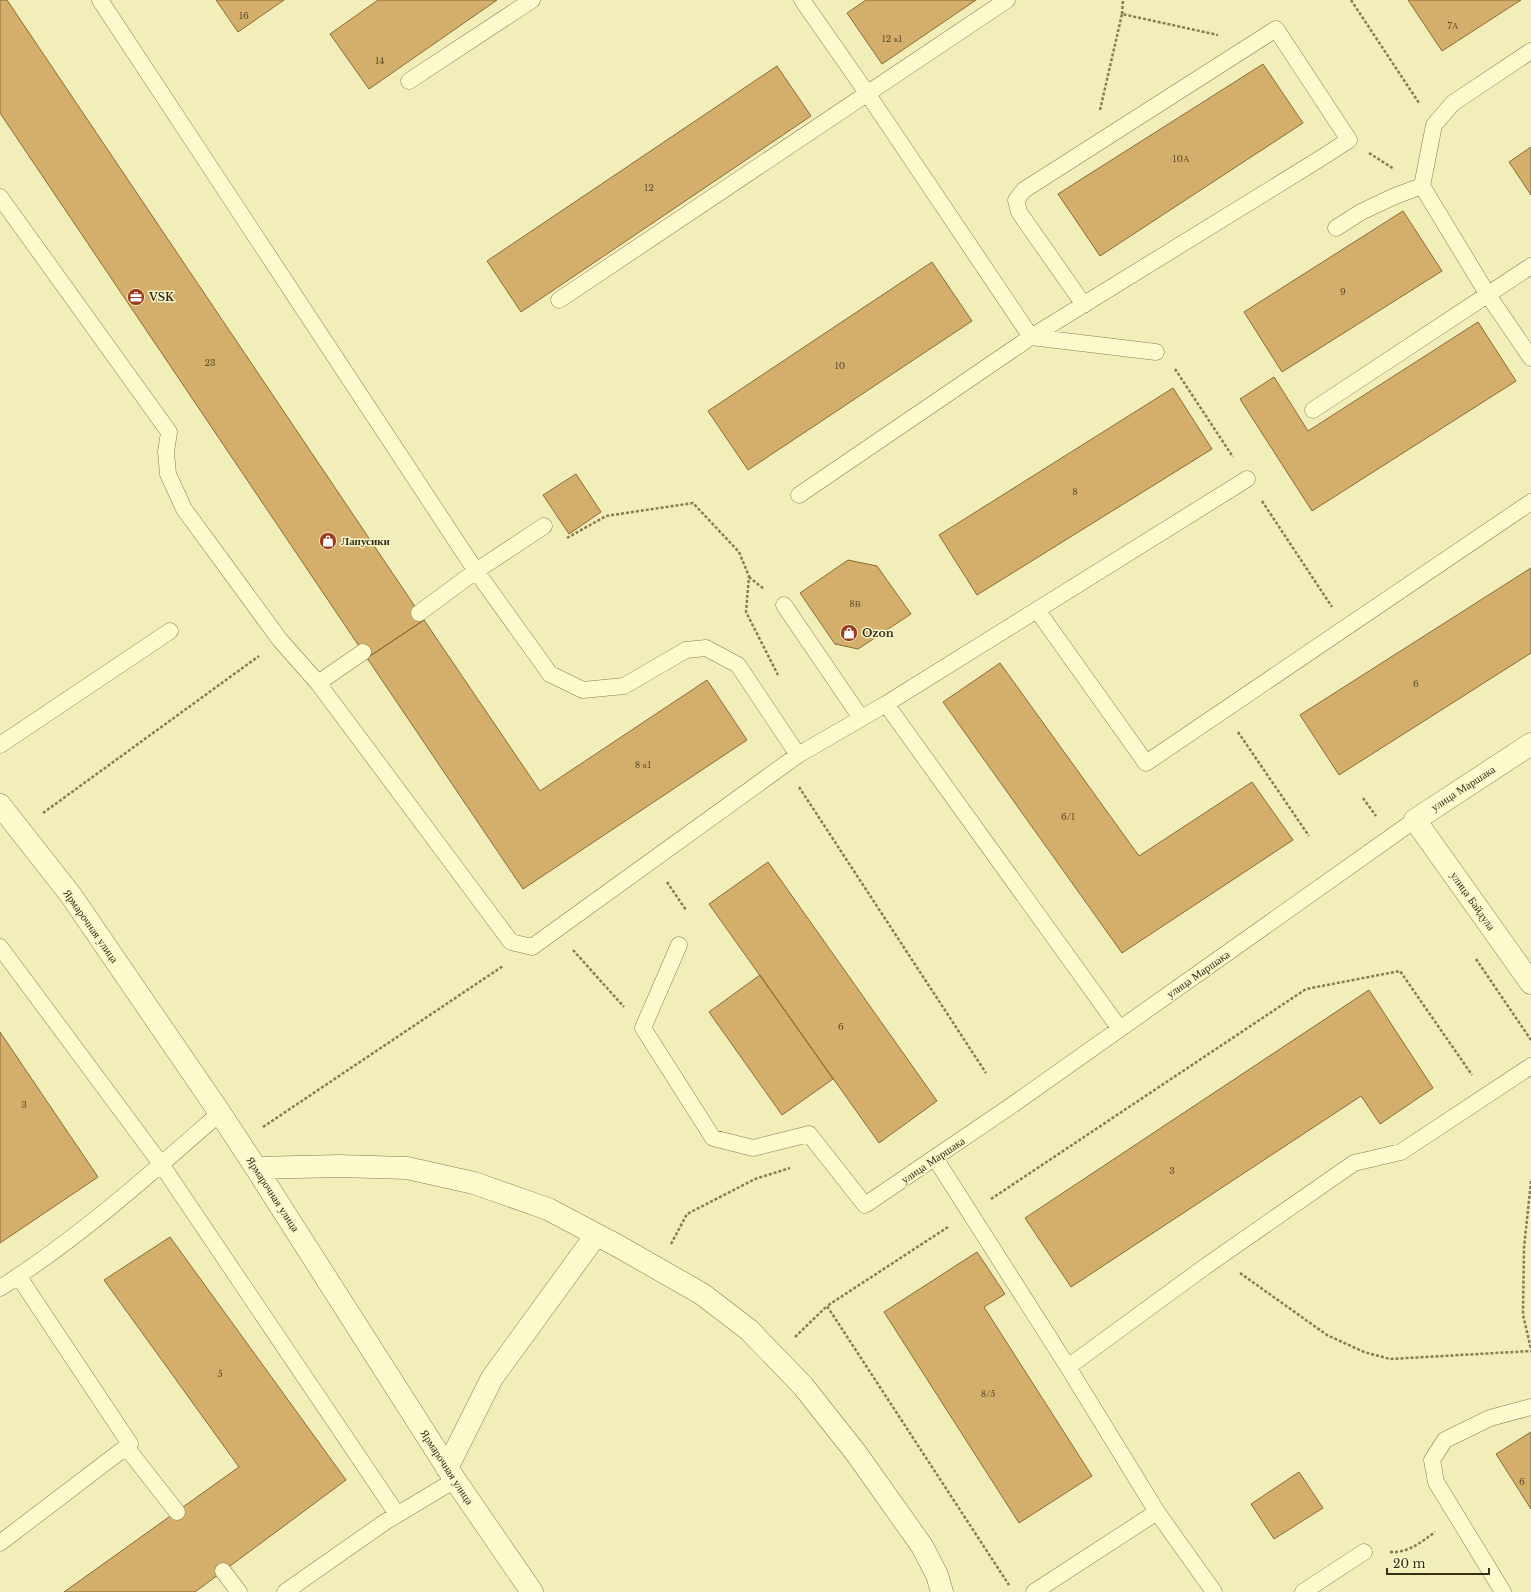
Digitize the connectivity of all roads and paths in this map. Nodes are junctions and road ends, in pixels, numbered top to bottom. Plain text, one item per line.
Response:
1 (100, 0) edge
2 (532, 0) edge
3 (802, 0) edge
4 (1007, 0) edge
5 (1123, 0) edge
6 (1351, 0) edge
7 (1122, 14) junction
8 (1253, 44) junction
9 (1531, 51) edge
10 (409, 81) dead end
11 (868, 93) junction
12 (1434, 125) junction
13 (1349, 140) junction
14 (1091, 147) junction
15 (1422, 186) junction
16 (0, 196) edge
17 (1336, 228) dead end
18 (1531, 266) edge
19 (1488, 295) junction
20 (559, 300) dead end
21 (1084, 305) junction
22 (1031, 337) junction
23 (1156, 352) joint
24 (1531, 358) edge
25 (1312, 410) dead end
26 (1247, 479) junction
27 (799, 495) dead end
28 (1531, 502) edge
29 (544, 526) joint
30 (476, 571) junction
31 (784, 605) dead end
32 (1037, 610) junction
33 (420, 612) dead end
34 (1346, 627) junction
35 (170, 631) dead end
36 (280, 640) junction
37 (363, 652) dead end
38 (781, 680) dead end
39 (318, 683) junction
40 (886, 704) junction
41 (1224, 710) junction
42 (861, 718) junction
43 (1531, 744) edge
44 (0, 745) edge
45 (798, 755) junction
46 (784, 764) junction
47 (0, 805) edge
48 (1415, 820) junction
49 (20, 830) junction
50 (1309, 836) dead end
51 (651, 860) junction
52 (686, 910) dead end
53 (555, 930) junction
54 (679, 945) dead end
55 (0, 947) edge
56 (532, 947) junction
57 (1531, 983) edge
58 (643, 1028) junction
59 (1120, 1029) junction
60 (1531, 1066) edge
61 (986, 1073) dead end
62 (1486, 1096) junction
63 (220, 1113) junction
64 (240, 1143) junction
65 (826, 1156) junction
66 (935, 1158) junction
67 (161, 1164) junction
68 (256, 1168) junction
69 (1531, 1181) edge
70 (970, 1213) junction
71 (596, 1235) junction
72 (1218, 1258) junction
73 (658, 1269) junction
74 (19, 1277) junction
75 (0, 1288) edge
76 (828, 1306) junction
77 (1531, 1350) edge
78 (775, 1357) junction
79 (1068, 1367) junction
80 (1531, 1407) edge
81 (126, 1447) junction
82 (451, 1474) junction
83 (177, 1512) dead end
84 (1157, 1512) junction
85 (397, 1514) junction
86 (1457, 1516) junction
87 (0, 1543) edge
88 (1364, 1552) joint
89 (223, 1571) dead end
90 (1009, 1585) dead end
91 (239, 1592) edge
92 (285, 1592) edge
93 (532, 1592) edge
94 (942, 1592) edge
95 (1034, 1592) edge
96 (1214, 1592) edge
97 (1303, 1592) edge
98 (1503, 1592) edge

1 - 30 lane
2 - 10 lane
3 - 11 lane
4 - 11 lane
5 - 7 path
6 - 12 path
7 - 8 path
7 - 14 path
8 - 13 lane
8 - 14 lane
9 - 12 lane
11 - 20 lane
11 - 22 lane
12 - 15 lane
13 - 15 path
13 - 21 lane
14 - 21 lane
15 - 17 lane
15 - 19 lane
16 - 36 lane
18 - 19 lane
19 - 24 lane
19 - 25 lane
21 - 22 lane
22 - 23 lane
22 - 27 lane
23 - 26 path
26 - 32 lane
26 - 34 path
28 - 34 lane
29 - 30 lane
29 - 38 path
30 - 33 lane
30 - 45 lane
31 - 42 lane
32 - 40 lane
32 - 41 lane
34 - 41 lane
35 - 44 lane
36 - 39 lane
36 - 49 path
37 - 39 lane
39 - 56 lane
40 - 42 lane
40 - 59 lane
41 - 50 path
42 - 45 lane
43 - 48 street, улица Маршака
45 - 46 lane
46 - 51 lane
46 - 61 path
47 - 49 street, Ярмарочная улица
48 - 57 street, улица Байдула
48 - 59 lane, улица Маршака
49 - 63 street, Ярмарочная улица
51 - 52 path
51 - 53 lane
53 - 56 lane
53 - 58 path
54 - 58 lane
55 - 67 lane
56 - 64 path
58 - 65 lane
59 - 66 lane, улица Маршака
60 - 62 lane
62 - 70 path
62 - 72 lane
63 - 64 street, Ярмарочная улица
63 - 67 lane
64 - 68 street, Ярмарочная улица
65 - 66 lane, улица Маршака
65 - 73 path
66 - 70 lane
67 - 74 lane
67 - 85 lane
68 - 71 street
68 - 82 street, Ярмарочная улица
69 - 77 path
70 - 76 path
70 - 79 lane
71 - 73 street
71 - 82 street
72 - 77 path
72 - 79 lane
73 - 78 street
74 - 75 lane
74 - 81 lane
76 - 78 path
76 - 90 path
78 - 94 street
79 - 84 lane
80 - 86 lane
81 - 83 lane
81 - 87 lane
82 - 85 lane
82 - 93 street, Ярмарочная улица
84 - 95 lane
84 - 96 lane
85 - 92 lane
86 - 88 path
86 - 98 lane
88 - 97 lane
89 - 91 lane

